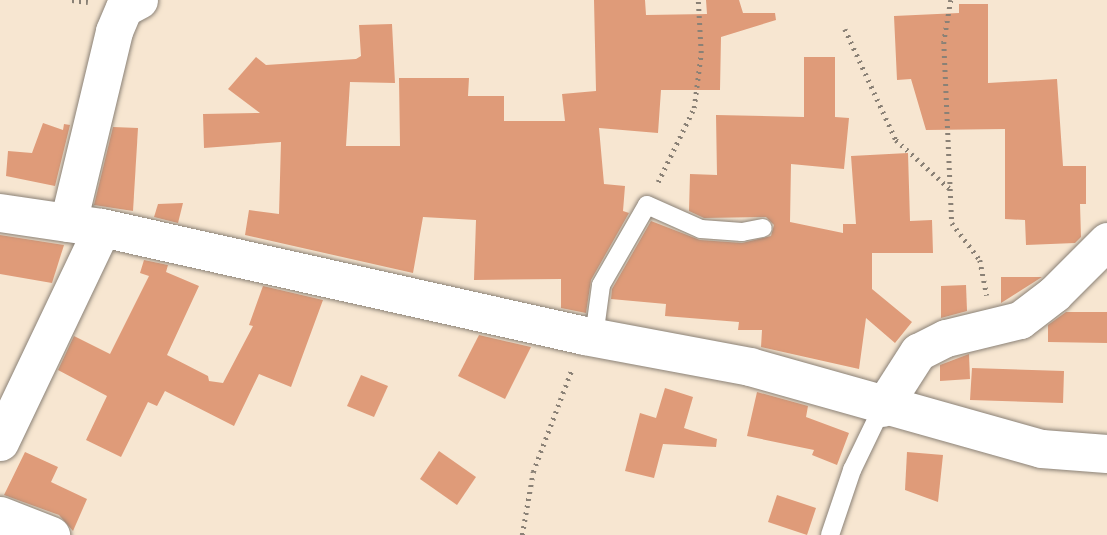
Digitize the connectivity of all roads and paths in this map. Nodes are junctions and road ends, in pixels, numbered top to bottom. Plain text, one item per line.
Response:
1 (139, 0) edge
2 (698, 0) edge
3 (951, 0) edge
4 (845, 29) dead end
5 (950, 190) junction
6 (647, 205) junction
7 (0, 213) edge
8 (85, 226) junction
9 (763, 228) dead end
10 (1107, 241) edge
11 (990, 327) junction
12 (589, 336) junction
13 (882, 408) junction
14 (0, 442) edge
15 (1107, 454) edge
16 (0, 515) edge
17 (51, 535) edge
18 (522, 535) edge
19 (830, 535) edge

1 - 8 street
2 - 6 path
3 - 5 path
4 - 5 path
5 - 11 path
6 - 9 lane
6 - 12 lane
7 - 8 street
8 - 12 street
8 - 14 street
10 - 11 street
11 - 13 street
12 - 13 street
12 - 18 path
13 - 15 street
13 - 19 lane
16 - 17 street

